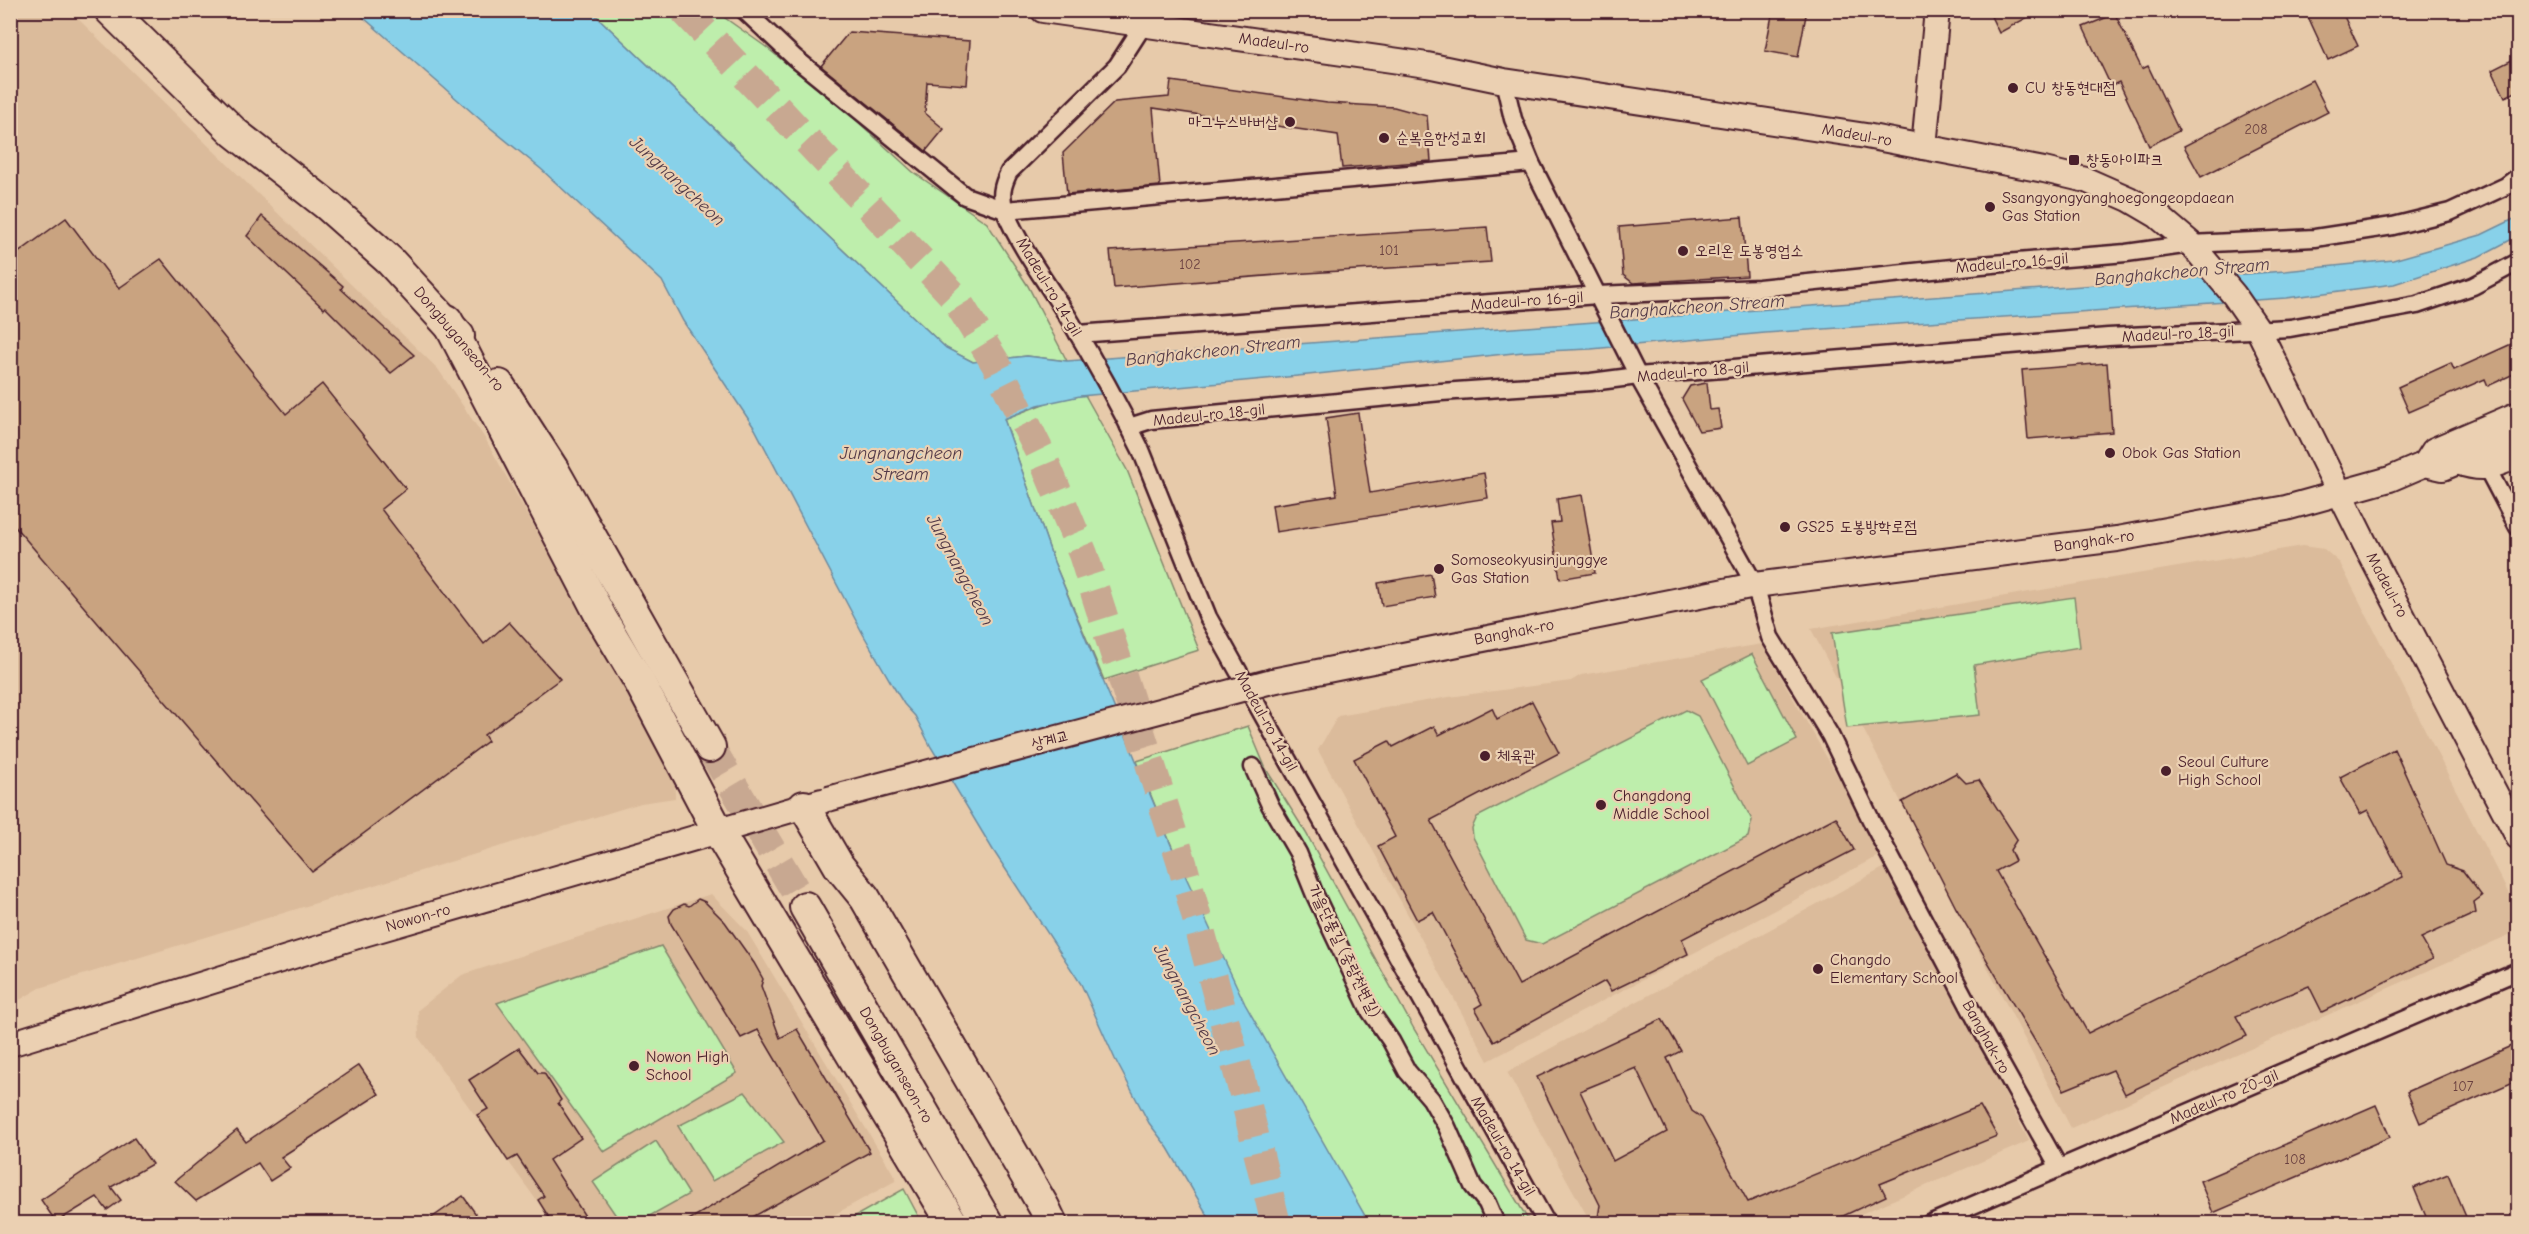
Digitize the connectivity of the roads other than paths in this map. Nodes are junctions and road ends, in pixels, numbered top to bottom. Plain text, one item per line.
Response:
1 (110, 10) edge
2 (744, 10) edge
3 (1043, 10) edge
4 (1937, 10) edge
5 (1146, 17) edge
6 (1504, 81) junction
7 (1924, 147) junction
8 (1531, 163) junction
9 (2518, 177) edge
10 (1005, 210) junction
11 (2196, 250) junction
12 (2518, 262) edge
13 (1600, 300) junction
14 (447, 320) junction
15 (2259, 331) junction
16 (1081, 339) junction
17 (1635, 369) junction
18 (2518, 398) edge
19 (2518, 414) edge
20 (1129, 427) junction
21 (2518, 436) edge
22 (2459, 450) junction
23 (2518, 456) edge
24 (2487, 468) junction
25 (2340, 493) junction
26 (2518, 527) edge
27 (1755, 585) junction
28 (1272, 681) joint
29 (710, 747) tunnel mouth
30 (1253, 767) dead end
31 (816, 802) junction
32 (718, 831) junction
33 (2518, 837) edge
34 (804, 907) tunnel mouth
35 (2518, 971) edge
36 (10, 1044) edge
37 (2059, 1168) junction
38 (954, 1224) edge
39 (988, 1224) edge
40 (1052, 1224) edge
41 (1496, 1224) edge
42 (1547, 1224) edge
43 (1929, 1224) edge

1 - 14 highway, Dongbuganseon-ro
2 - 10 street
3 - 5 main road, Madeul-ro
4 - 7 main road
5 - 6 main road, Madeul-ro
5 - 10 street, Madeul-ro 14-gil
6 - 7 main road, Madeul-ro
6 - 8 street
7 - 11 main road, Madeul-ro
8 - 10 street
8 - 13 street
9 - 11 street
10 - 16 street, Madeul-ro 14-gil
11 - 13 street, Madeul-ro 16-gil
11 - 15 main road, Madeul-ro
12 - 15 street
13 - 16 street, Madeul-ro 16-gil
13 - 17 street, Banghak-ro
14 - 29 highway, Dongbuganseon-ro
14 - 32 highway
15 - 17 street, Madeul-ro 18-gil
15 - 25 main road, Madeul-ro
16 - 20 street, Madeul-ro 14-gil
17 - 20 street, Madeul-ro 18-gil
17 - 27 street, Banghak-ro
18 - 22 main road
19 - 22 main road, Banghak-ro
20 - 42 street, Madeul-ro 14-gil
21 - 22 main road, Banghak-ro
22 - 24 main road
22 - 25 main road, Banghak-ro
23 - 24 main road
24 - 26 street
25 - 27 main road, Banghak-ro
25 - 33 main road, Madeul-ro
27 - 28 main road, Banghak-ro
27 - 37 street, Banghak-ro
28 - 31 main road, 상계교, bridge
30 - 41 street, 가을단풍길 (중랑천변길)
31 - 32 main road, Nowon-ro
31 - 40 highway
32 - 36 main road, Nowon-ro
32 - 38 highway
34 - 39 highway, Dongbuganseon-ro
35 - 37 street, Madeul-ro 20-gil
37 - 43 street, Madeul-ro 20-gil

